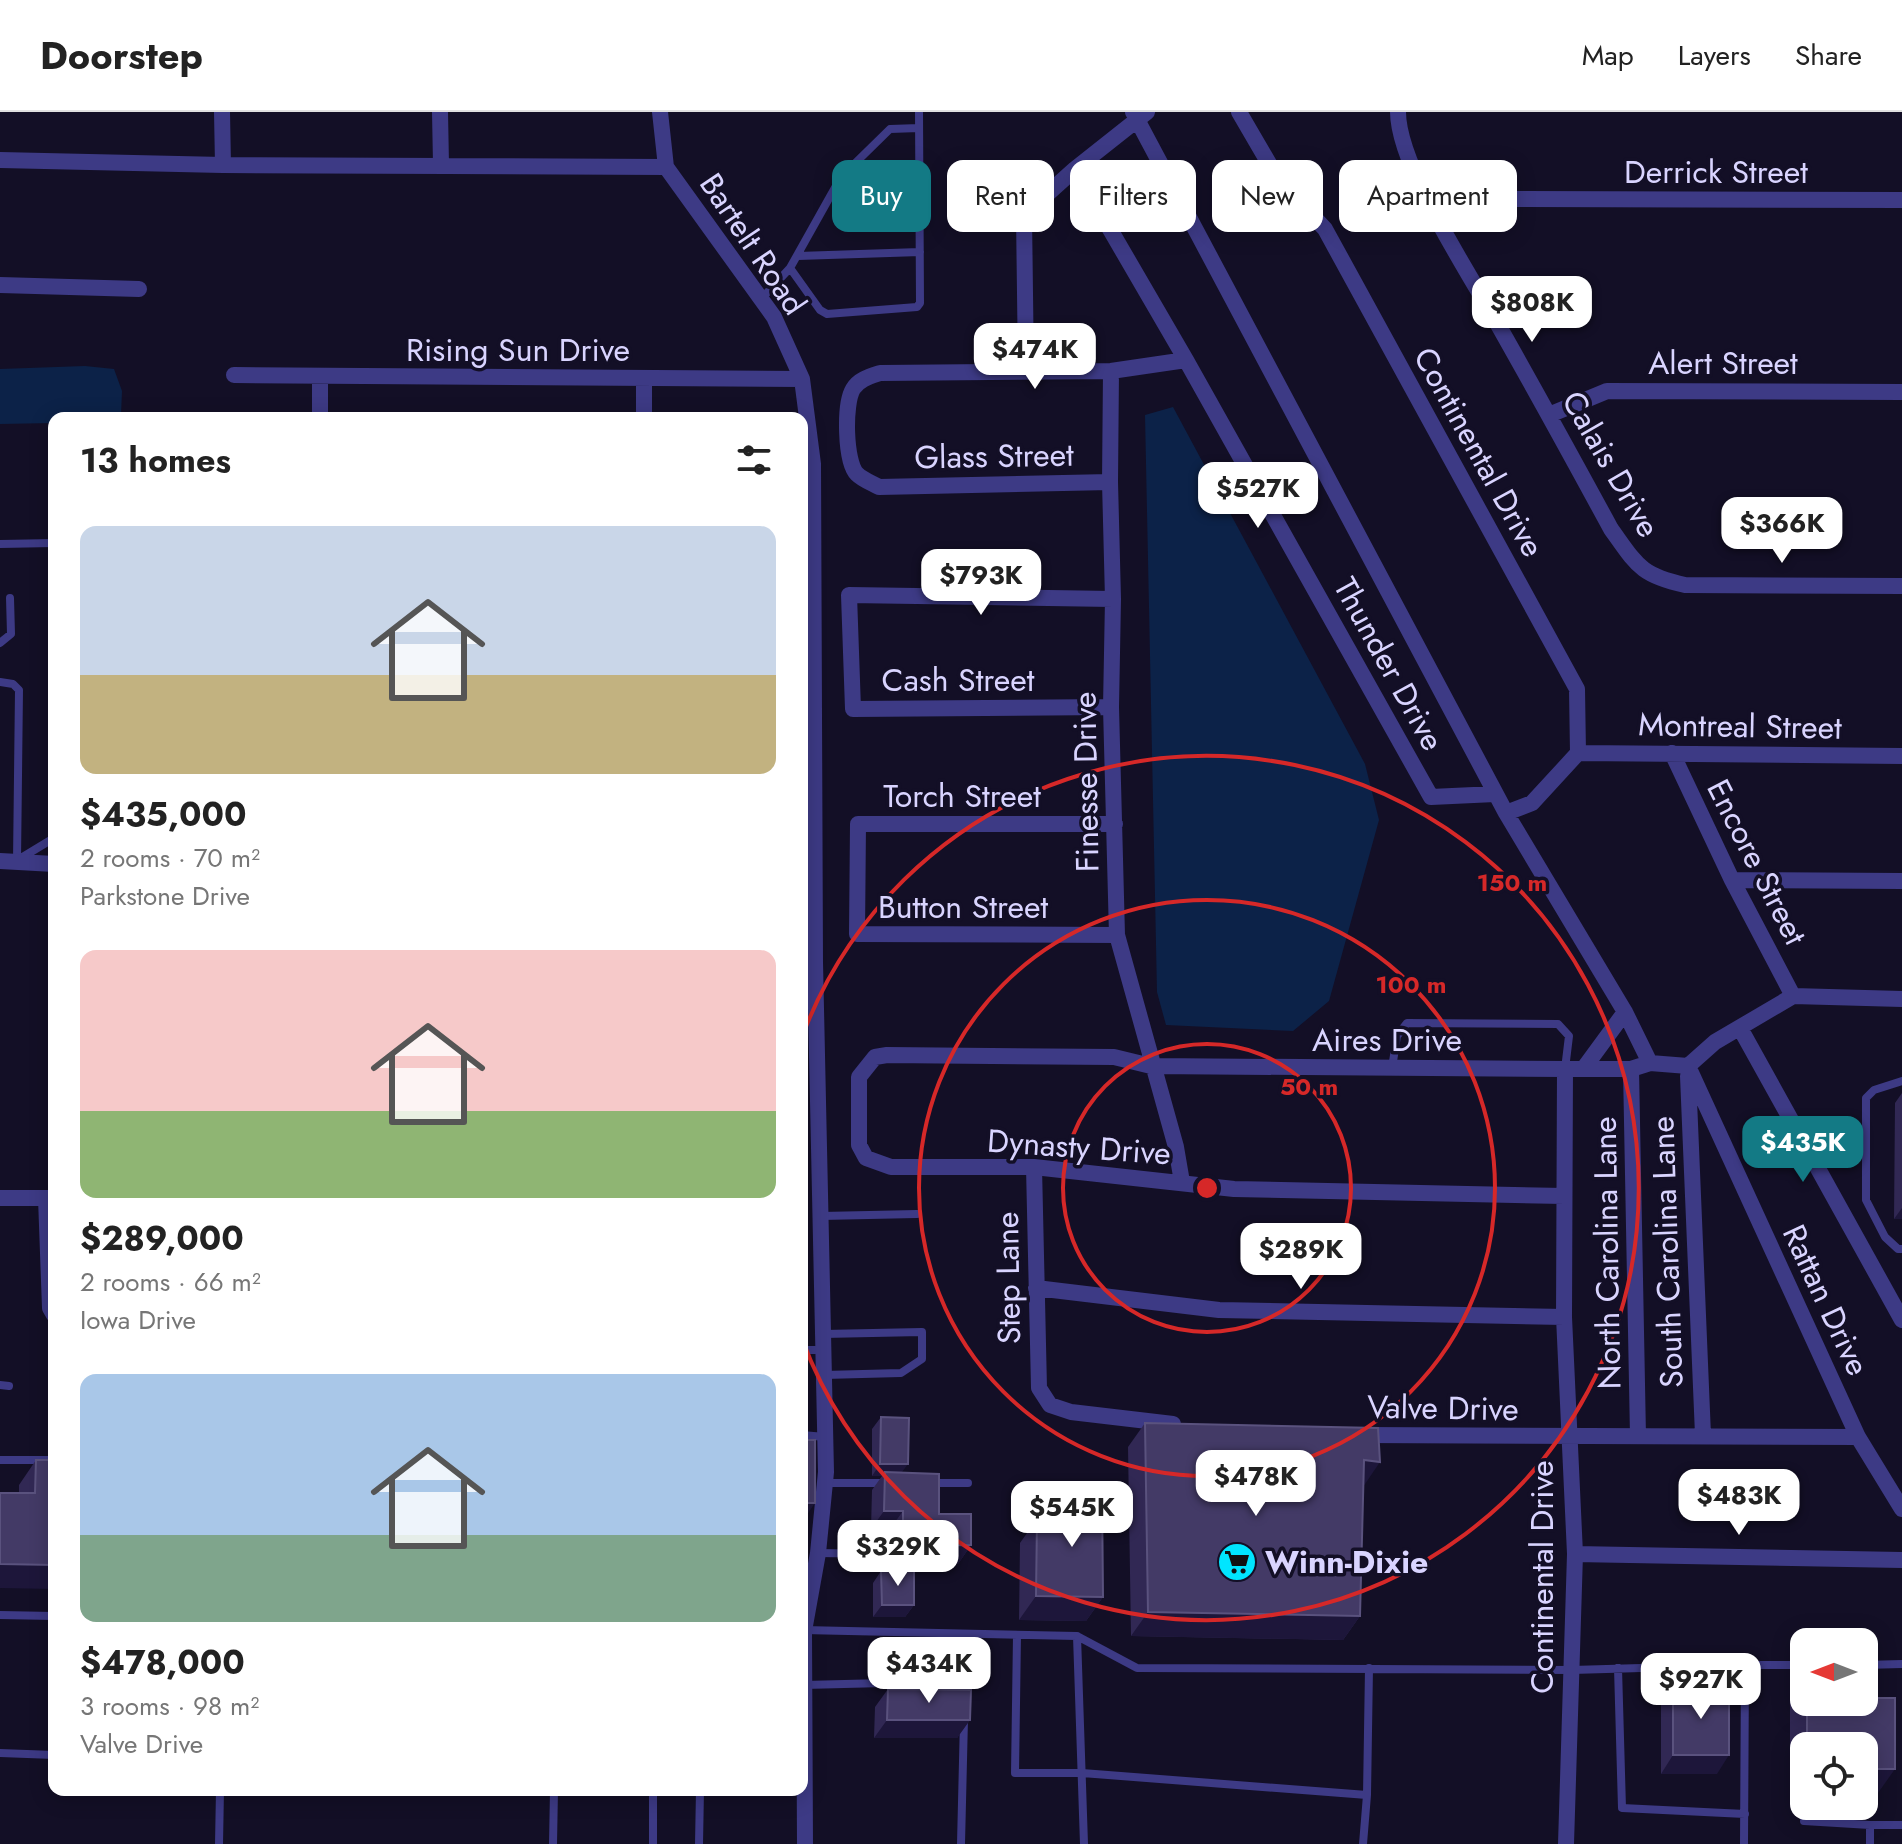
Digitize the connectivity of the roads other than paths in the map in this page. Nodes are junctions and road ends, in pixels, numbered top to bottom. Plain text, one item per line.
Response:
1 (222, 112) edge
2 (440, 112) edge
3 (660, 112) edge
4 (919, 112) edge
5 (1239, 112) edge
6 (1398, 112) edge
7 (1139, 115) edge
8 (919, 128) junction
9 (0, 160) edge
10 (1086, 160) edge
11 (1410, 160) edge
12 (441, 164) junction
13 (223, 165) junction
14 (666, 167) junction
15 (1070, 174) edge
16 (1517, 199) edge
17 (1902, 200) edge
18 (1112, 232) edge
19 (1445, 232) edge
20 (920, 252) junction
21 (798, 256) junction
22 (790, 268) junction
23 (0, 285) edge
24 (139, 289) dead end
25 (761, 299) junction
26 (1186, 360) junction
27 (1026, 371) junction
28 (1111, 371) junction
29 (234, 375) dead end
30 (320, 376) junction
31 (644, 379) junction
32 (802, 379) junction
33 (1902, 392) edge
34 (320, 412) edge
35 (644, 412) edge
36 (806, 412) edge
37 (1549, 415) junction
38 (808, 425) edge
39 (1110, 482) junction
40 (48, 543) edge
41 (0, 544) edge
42 (1902, 586) edge
43 (10, 598) dead end
44 (1113, 599) junction
45 (0, 643) edge
46 (0, 682) edge
47 (1111, 707) junction
48 (1578, 753) junction
49 (1672, 753) junction
50 (1902, 756) edge
51 (1495, 794) junction
52 (1506, 813) junction
53 (1115, 824) junction
54 (48, 841) edge
55 (9, 861) edge
56 (48, 864) edge
57 (1732, 880) junction
58 (1902, 881) edge
59 (857, 934) joint
60 (1117, 935) junction
61 (1793, 996) junction
62 (1902, 999) edge
63 (809, 1009) edge
64 (1625, 1012) junction
65 (1740, 1028) junction
66 (1650, 1063) junction
67 (1151, 1066) junction
68 (1688, 1066) junction
69 (1392, 1068) junction
70 (1584, 1068) junction
71 (1565, 1069) junction
72 (1631, 1069) junction
73 (859, 1077) joint
74 (1902, 1081) edge
75 (1034, 1167) junction
76 (1182, 1182) junction
77 (1564, 1196) junction
78 (0, 1198) edge
79 (48, 1198) edge
80 (917, 1214) dead end
81 (820, 1216) junction
82 (1902, 1249) edge
83 (1036, 1288) junction
84 (1564, 1317) junction
85 (1902, 1320) edge
86 (823, 1342) junction
87 (808, 1348) edge
88 (824, 1375) junction
89 (1186, 1425) edge
90 (1350, 1435) edge
91 (1703, 1435) junction
92 (808, 1436) edge
93 (1638, 1436) junction
94 (825, 1437) junction
95 (1858, 1437) junction
96 (1570, 1438) junction
97 (0, 1460) edge
98 (48, 1460) edge
99 (824, 1483) junction
100 (890, 1483) edge
101 (921, 1483) edge
102 (968, 1483) dead end
103 (1902, 1509) edge
104 (883, 1554) dead end
105 (1575, 1554) junction
106 (1902, 1560) edge
107 (812, 1564) edge
108 (808, 1593) edge
109 (0, 1615) edge
110 (48, 1616) edge
111 (808, 1630) edge
112 (967, 1634) junction
113 (1017, 1635) junction
114 (1077, 1636) junction
115 (1902, 1664) edge
116 (1745, 1665) junction
117 (1790, 1665) edge
118 (1878, 1665) edge
119 (1369, 1668) junction
120 (1618, 1668) junction
121 (1572, 1670) junction
122 (965, 1681) junction
123 (808, 1685) edge
124 (0, 1753) edge
125 (48, 1755) edge
126 (1082, 1773) junction
127 (1367, 1795) junction
128 (220, 1796) edge
129 (554, 1796) edge
130 (653, 1796) edge
131 (700, 1796) edge
132 (805, 1796) edge
133 (1745, 1814) junction
134 (1804, 1821) dead end
135 (1870, 1825) junction
136 (1902, 1825) edge
137 (219, 1844) edge
138 (553, 1844) edge
139 (653, 1844) edge
140 (699, 1844) edge
141 (805, 1844) edge
142 (961, 1844) edge
143 (1084, 1844) edge
144 (1363, 1844) edge
145 (1566, 1844) edge
146 (1744, 1844) edge
147 (1870, 1844) edge

1 - 13 street
2 - 12 street
3 - 14 street, Bartelt Road
4 - 8 lane
5 - 48 street, Continental Drive
6 - 11 street, Calais Drive
7 - 10 street
7 - 51 street
8 - 20 lane
8 - 21 lane
9 - 13 street
12 - 13 street
12 - 14 street
14 - 25 street, Bartelt Road
15 - 27 street
16 - 17 street, Derrick Street
18 - 26 street, Thunder Drive
19 - 37 street, Calais Drive
20 - 21 lane
20 - 22 lane
21 - 22 lane
22 - 25 lane
23 - 24 street
25 - 32 street, Bartelt Road
26 - 28 street
26 - 51 street, Thunder Drive
27 - 28 street
27 - 39 street, Glass Street
28 - 39 street, Finesse Drive
29 - 30 street, Rising Sun Drive
30 - 31 street, Rising Sun Drive
30 - 34 street
31 - 32 street, Rising Sun Drive
31 - 35 street
32 - 36 street, Bartelt Road
33 - 37 street, Alert Street
37 - 42 street, Calais Drive
38 - 63 street, Bartelt Road
39 - 44 street, Finesse Drive
40 - 41 lane
43 - 45 lane
44 - 47 street, Finesse Drive
44 - 47 street, Cash Street
46 - 55 lane
47 - 53 street, Finesse Drive
48 - 49 street, Montreal Street
48 - 52 street
49 - 50 street, Montreal Street
49 - 57 street, Encore Street
51 - 52 street
52 - 64 street
53 - 59 street, Torch Street
53 - 60 street, Finesse Drive
54 - 55 lane
55 - 56 street
57 - 58 street
57 - 61 street, Encore Street
59 - 60 street, Button Street
60 - 67 street, Finesse Drive
61 - 62 street
61 - 65 street
63 - 81 street, Bartelt Road
64 - 66 street
64 - 70 street
65 - 68 street
65 - 85 street
66 - 68 street, Aires Drive
66 - 72 street, Aires Drive
67 - 69 street, Aires Drive
67 - 73 street, Aires Drive
67 - 76 street, Finesse Drive
68 - 91 street, South Carolina Lane
68 - 95 street, Rattan Drive
69 - 71 street, Aires Drive
69 - 71 lane
70 - 71 street, Aires Drive
70 - 72 street, Aires Drive
71 - 77 street, Continental Drive
72 - 93 street, North Carolina Lane
73 - 75 street, Dynasty Drive
74 - 82 lane
75 - 76 street, Dynasty Drive
75 - 83 street, Step Lane
76 - 77 street, Dynasty Drive
77 - 84 street, Continental Drive
78 - 79 street
80 - 81 lane
81 - 86 street, Bartelt Road
83 - 84 street
83 - 89 street, Step Lane
84 - 96 street, Continental Drive
86 - 87 lane
86 - 88 street, Bartelt Road
86 - 88 lane
88 - 94 street, Bartelt Road
90 - 96 street, Valve Drive
91 - 93 street, Valve Drive
91 - 95 street, Valve Drive
92 - 94 lane
93 - 96 street, Valve Drive
94 - 99 street, Bartelt Road
95 - 103 street, Rattan Drive
96 - 105 street, Continental Drive
97 - 98 lane
99 - 100 lane
99 - 107 street, Bartelt Road
101 - 102 lane
104 - 107 lane
105 - 106 street
105 - 121 street, Continental Drive
107 - 108 street, Bartelt Road
109 - 110 lane
111 - 112 lane
112 - 113 lane
112 - 122 lane
113 - 114 lane
113 - 126 lane
114 - 119 lane
114 - 126 lane
115 - 118 lane
116 - 117 lane
116 - 120 lane
116 - 133 lane
119 - 121 lane
119 - 127 lane
120 - 121 lane
120 - 133 lane
121 - 145 street, Continental Drive
122 - 123 lane
122 - 142 lane
124 - 125 lane
126 - 127 lane
126 - 143 lane
127 - 144 lane
128 - 137 lane
129 - 138 lane
130 - 139 lane
131 - 140 lane
132 - 141 street, Bartelt Road
133 - 146 lane
134 - 135 lane
135 - 136 lane
135 - 147 lane

